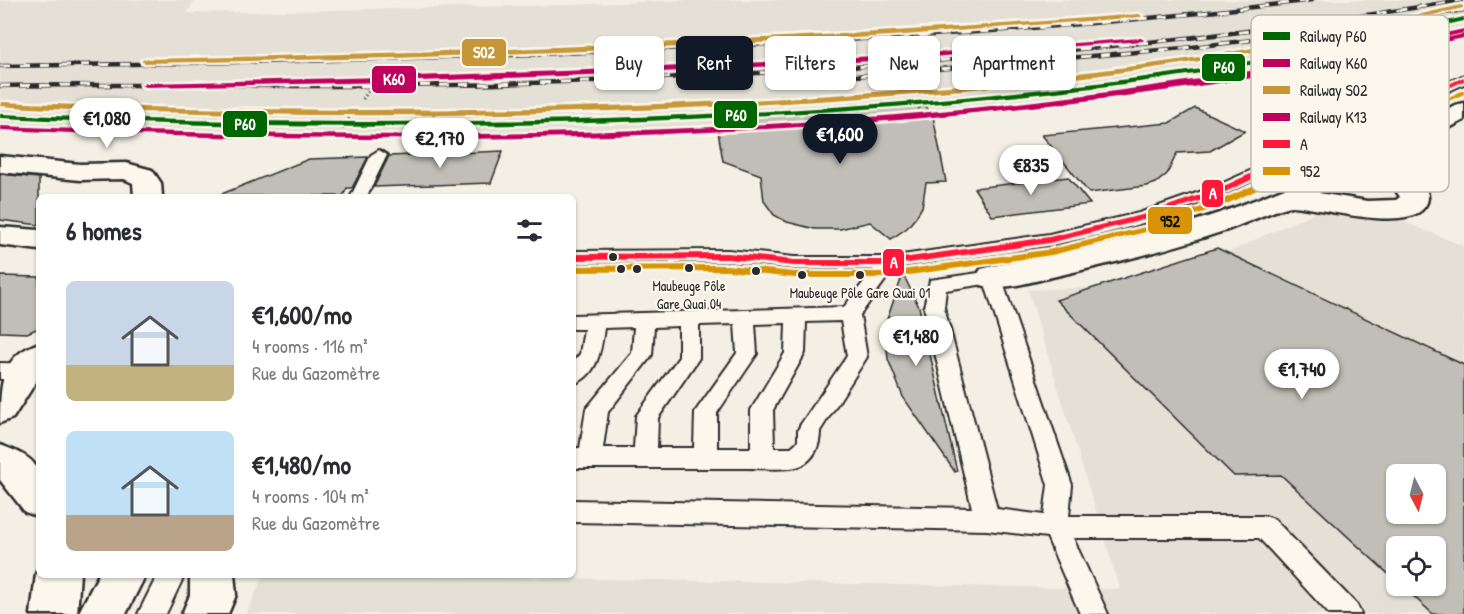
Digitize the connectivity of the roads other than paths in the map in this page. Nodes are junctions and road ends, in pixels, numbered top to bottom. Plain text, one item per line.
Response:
1 (1464, 79) edge
2 (1449, 86) edge
3 (1464, 110) edge
4 (1449, 118) edge
5 (379, 155) dead end
6 (0, 164) edge
7 (1251, 177) edge
8 (1298, 192) edge
9 (1413, 192) edge
10 (148, 194) edge
11 (360, 194) edge
12 (1288, 197) junction
13 (0, 236) edge
14 (36, 240) edge
15 (576, 257) edge
16 (888, 263) junction
17 (992, 277) junction
18 (796, 314) junction
19 (850, 314) junction
20 (745, 317) junction
21 (689, 319) junction
22 (645, 320) junction
23 (576, 322) edge
24 (595, 322) junction
25 (25, 368) edge
26 (576, 373) edge
27 (0, 408) edge
28 (581, 458) edge
29 (645, 458) junction
30 (705, 459) junction
31 (764, 459) junction
32 (0, 461) edge
33 (36, 495) edge
34 (576, 511) edge
35 (987, 519) junction
36 (1055, 527) junction
37 (58, 578) edge
38 (122, 578) edge
39 (170, 578) edge
40 (212, 578) edge
41 (54, 614) edge
42 (101, 614) edge
43 (152, 614) edge
44 (205, 614) edge
45 (1094, 614) edge
46 (1347, 614) edge

1 - 2 lane
3 - 4 street
5 - 11 lane
6 - 10 street
7 - 16 lane
8 - 12 street
9 - 12 street
12 - 17 street
13 - 14 street
15 - 16 lane
16 - 19 lane
17 - 35 lane
17 - 36 lane
18 - 19 lane
18 - 20 lane
18 - 31 lane
19 - 31 lane
20 - 21 lane
20 - 30 lane
21 - 22 lane
21 - 29 lane
22 - 24 lane
22 - 28 lane
23 - 24 lane
24 - 26 lane
25 - 27 street
28 - 29 lane
29 - 30 lane
30 - 31 lane
32 - 33 street
34 - 35 lane
35 - 36 lane
36 - 45 lane
36 - 46 lane
37 - 41 street
38 - 42 street
39 - 43 lane
40 - 44 street

